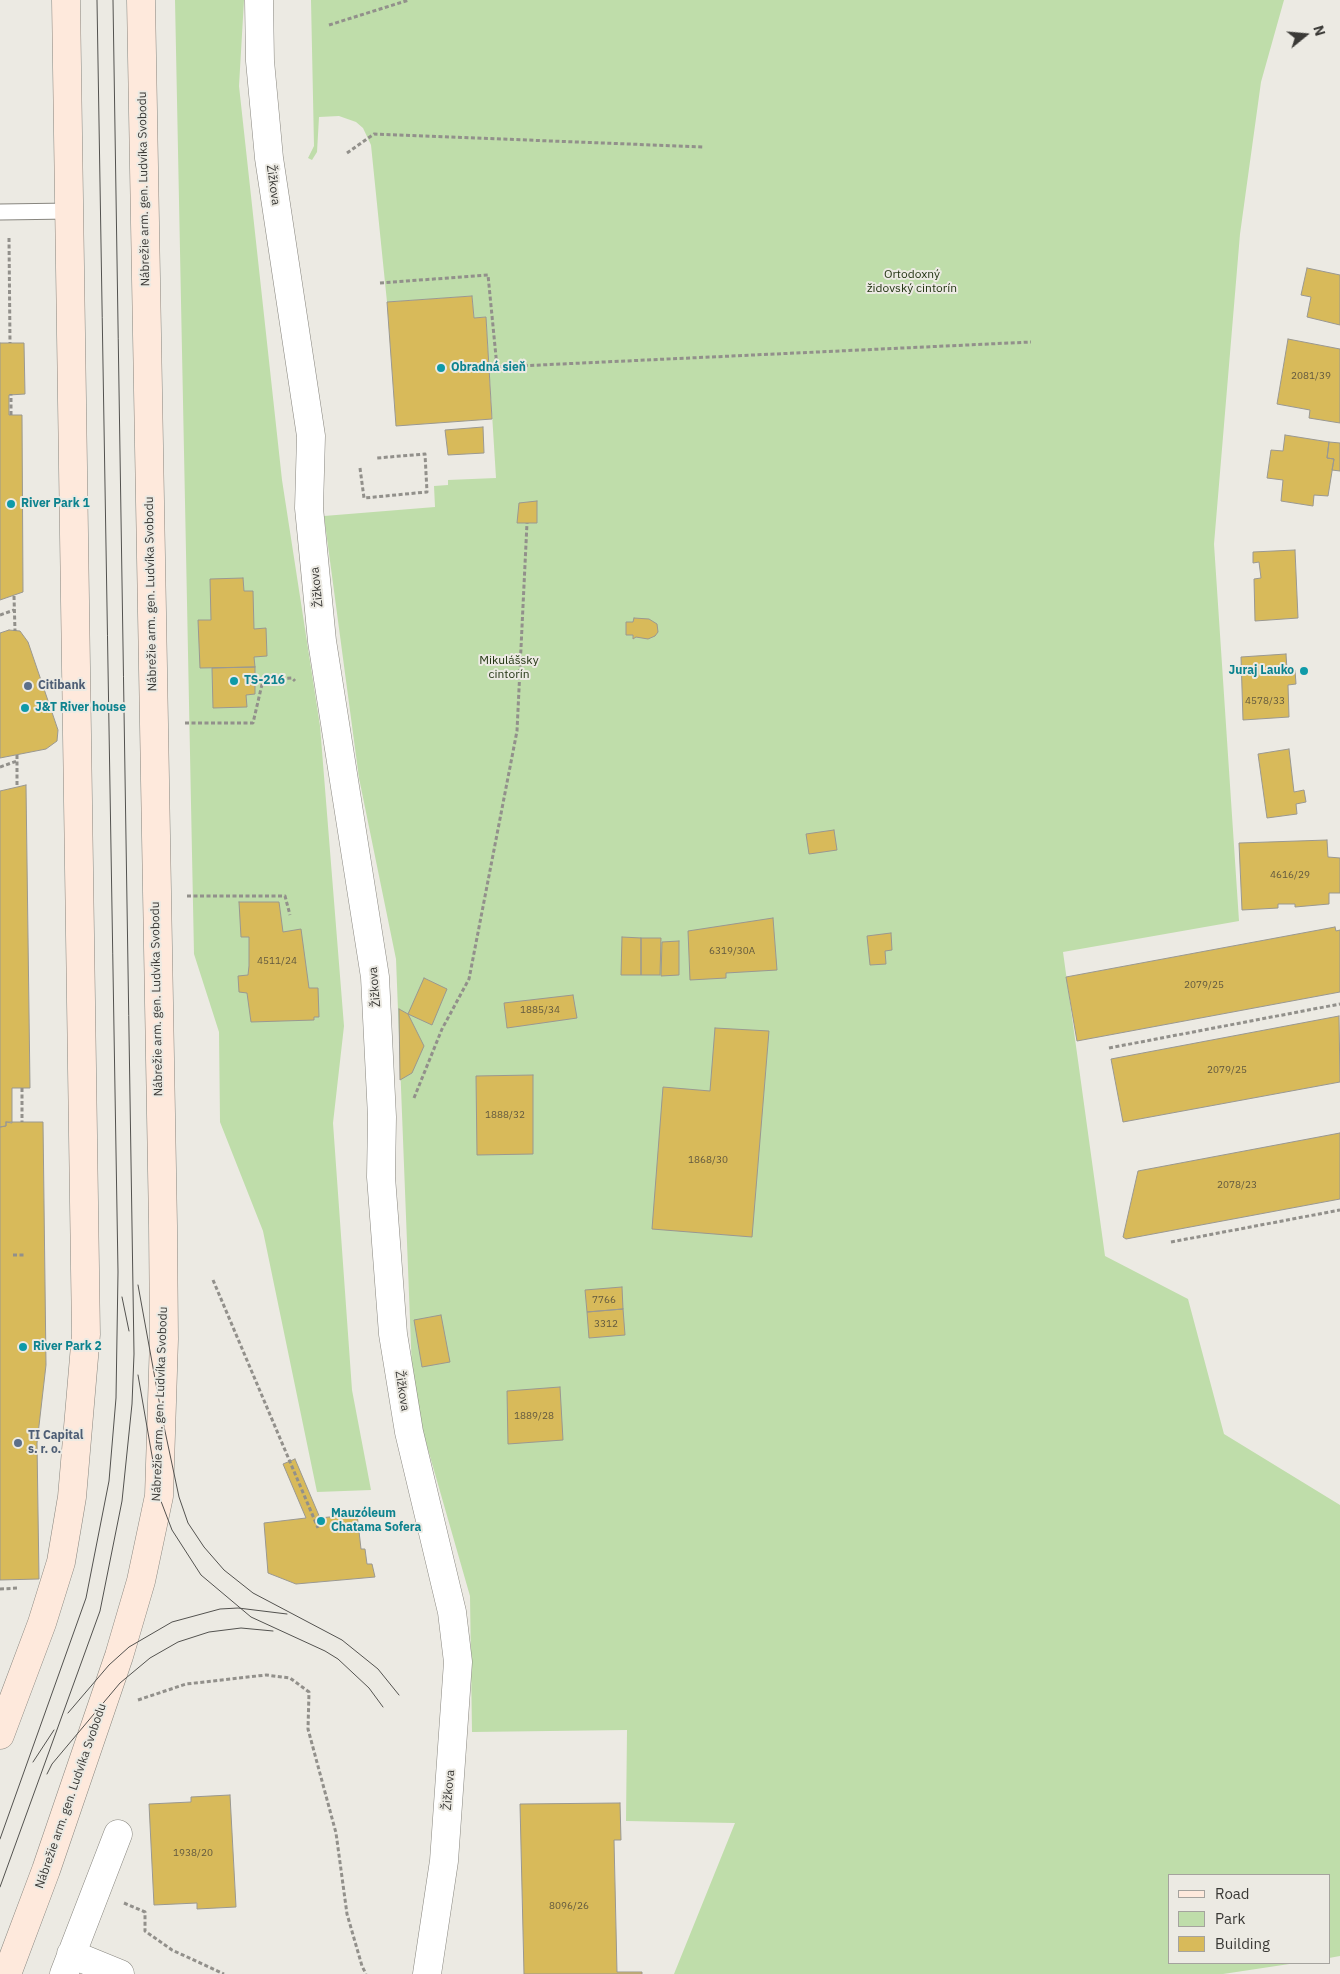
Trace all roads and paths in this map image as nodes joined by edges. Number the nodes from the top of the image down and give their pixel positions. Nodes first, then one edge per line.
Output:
1 (66, 0) edge
2 (141, 0) edge
3 (260, 0) edge
4 (409, 0) edge
5 (328, 25) dead end
6 (704, 147) dead end
7 (347, 153) dead end
8 (71, 211) junction
9 (4, 212) edge
10 (380, 283) dead end
11 (1031, 342) dead end
12 (10, 343) dead end
13 (12, 394) dead end
14 (11, 415) dead end
15 (377, 458) dead end
16 (360, 468) dead end
17 (527, 523) dead end
18 (14, 596) dead end
19 (14, 610) junction
20 (0, 615) edge
21 (15, 631) dead end
22 (299, 684) dead end
23 (179, 722) dead end
24 (17, 755) dead end
25 (17, 761) junction
26 (0, 768) edge
27 (17, 787) dead end
28 (181, 896) dead end
29 (290, 915) dead end
30 (1340, 1004) edge
31 (1110, 1048) dead end
32 (22, 1088) dead end
33 (411, 1103) dead end
34 (22, 1122) dead end
35 (1340, 1210) edge
36 (1170, 1242) dead end
37 (13, 1255) dead end
38 (24, 1255) dead end
39 (213, 1280) dead end
40 (318, 1528) dead end
41 (24, 1588) dead end
42 (0, 1589) edge
43 (129, 1703) dead end
44 (0, 1735) edge
45 (118, 1834) dead end
46 (96, 1891) junction
47 (68, 1964) edge
48 (7, 1974) edge
49 (120, 1974) edge
50 (224, 1974) edge
51 (366, 1974) edge
52 (427, 1974) edge

1 - 8 main road
2 - 48 main road, Nábrežie arm. gen. Ludvíka Svobodu
3 - 52 street, Žižkova
4 - 5 path
6 - 7 path
8 - 9 lane
8 - 44 main road
9 - 12 path
10 - 11 path
13 - 14 path
15 - 16 path
17 - 33 path
18 - 19 path
19 - 20 path
19 - 21 path
22 - 23 path
24 - 25 path
25 - 26 path
25 - 27 path
28 - 29 path
30 - 31 path
32 - 34 path
35 - 36 path
37 - 38 path
39 - 40 path
41 - 42 path
43 - 51 path
45 - 46 street
46 - 47 street
46 - 50 path
47 - 49 street

